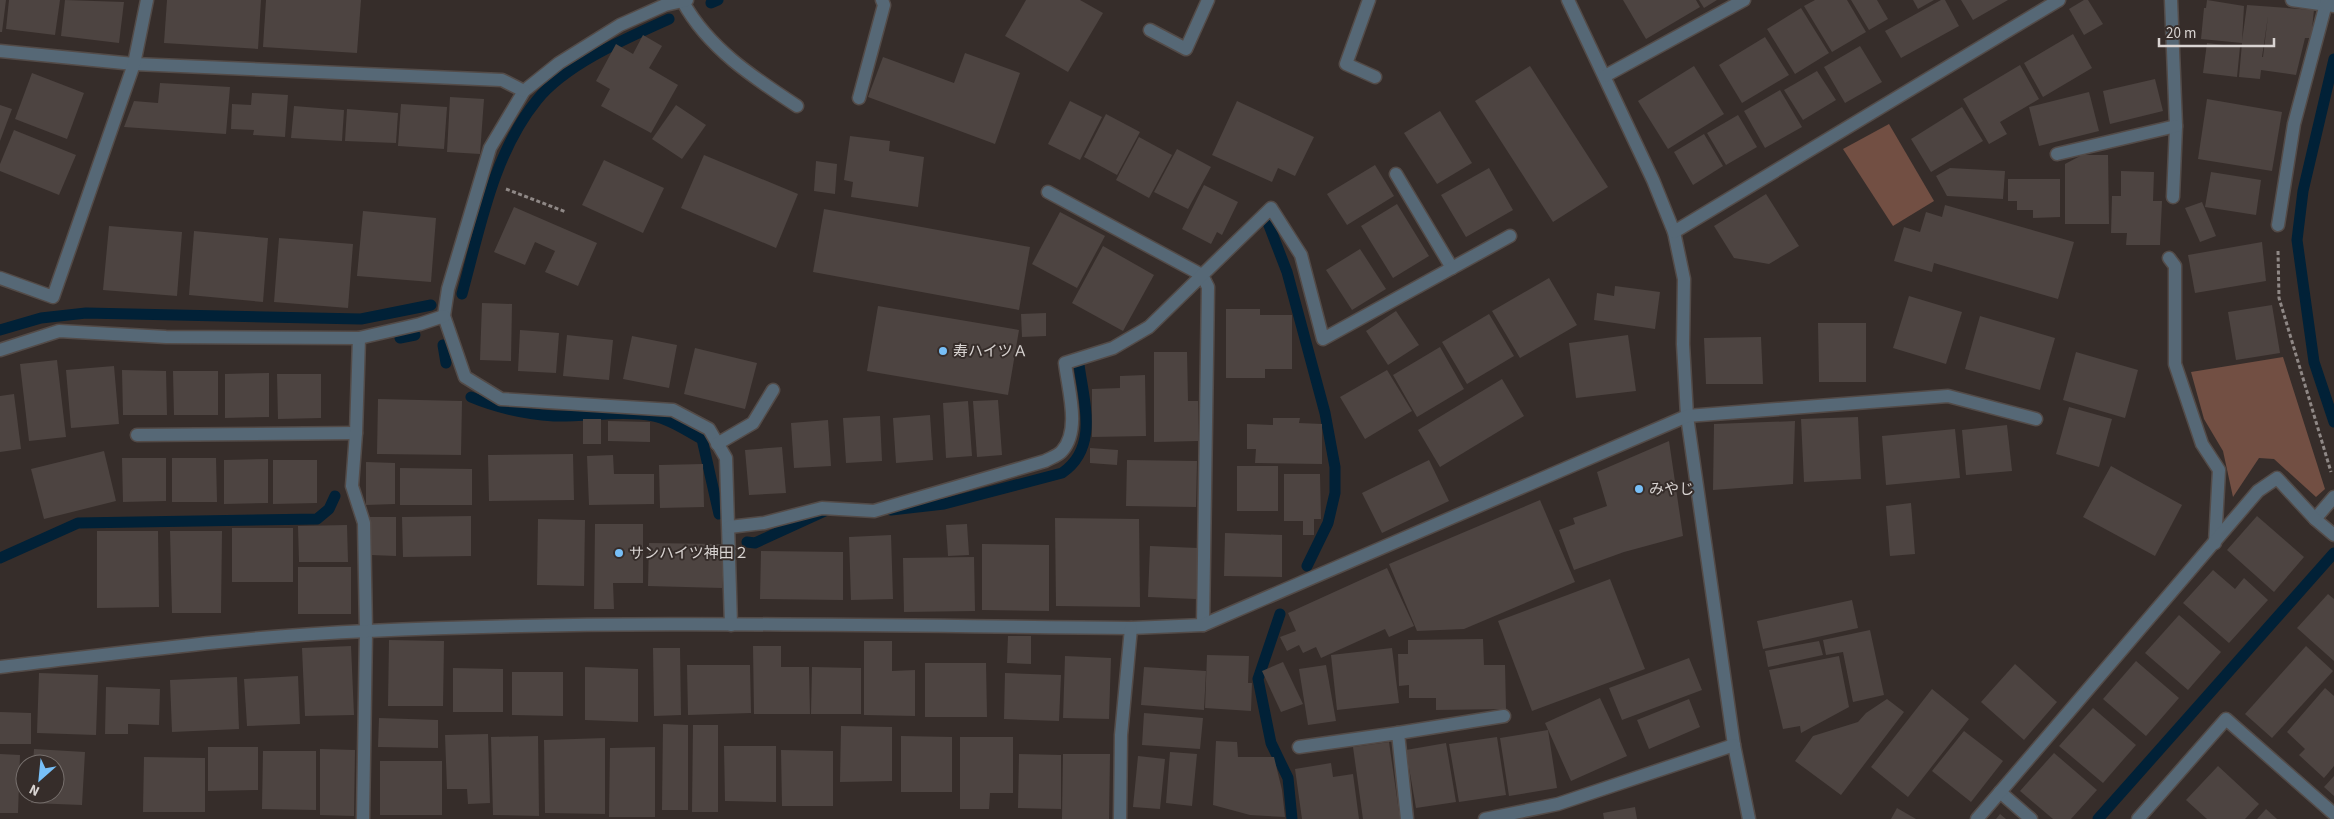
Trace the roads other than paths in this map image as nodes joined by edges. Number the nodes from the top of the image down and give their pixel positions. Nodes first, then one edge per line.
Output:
1 (147, 0) edge
2 (882, 0) edge
3 (1208, 0) edge
4 (1369, 0) edge
5 (1568, 0) edge
6 (1744, 0) edge
7 (2059, 0) edge
8 (2171, 0) edge
9 (2292, 0) edge
10 (685, 1) edge
11 (2328, 3) edge
12 (1150, 30) dead end
13 (0, 51) edge
14 (134, 64) junction
15 (1605, 76) junction
16 (1375, 77) dead end
17 (524, 91) junction
18 (859, 98) dead end
19 (797, 106) dead end
20 (2176, 126) junction
21 (2057, 154) dead end
22 (1396, 174) dead end
23 (1048, 192) dead end
24 (2173, 197) dead end
25 (2278, 225) road end
26 (1674, 232) junction
27 (1510, 236) dead end
28 (2169, 258) dead end
29 (1452, 268) junction
30 (1202, 275) junction
31 (0, 278) edge
32 (444, 316) junction
33 (358, 338) junction
34 (0, 350) edge
35 (774, 390) dead end
36 (1687, 416) junction
37 (2036, 418) dead end
38 (356, 433) junction
39 (137, 435) dead end
40 (717, 444) junction
41 (2334, 497) edge
42 (2319, 523) junction
43 (729, 527) junction
44 (2334, 535) edge
45 (2215, 543) junction
46 (1203, 625) junction
47 (731, 626) junction
48 (1131, 628) junction
49 (366, 631) junction
50 (0, 667) edge
51 (1504, 716) dead end
52 (1398, 733) junction
53 (1734, 745) junction
54 (1299, 747) dead end
55 (2000, 792) junction
56 (2334, 814) edge
57 (363, 819) edge
58 (1120, 819) edge
59 (1407, 819) edge
60 (1485, 819) edge
61 (1749, 819) edge
62 (1978, 819) edge
63 (2031, 819) edge
64 (2138, 819) edge

1 - 14 street
2 - 18 street
3 - 12 street
4 - 16 street
5 - 15 street
6 - 15 street
7 - 26 street
8 - 20 street
9 - 11 street
10 - 17 street
10 - 19 street
11 - 25 street
13 - 14 street
14 - 17 street
14 - 31 street
15 - 26 street
17 - 32 street
20 - 21 street
20 - 24 street
22 - 29 street
23 - 30 street
26 - 36 street
27 - 29 street
28 - 45 street
29 - 30 street
30 - 43 street
30 - 46 street
32 - 33 street
32 - 40 street
33 - 34 street
33 - 38 street
35 - 40 street
36 - 37 street
36 - 46 street
36 - 53 street
38 - 39 street
38 - 49 street
40 - 43 street
41 - 42 street
42 - 44 street
42 - 45 street
43 - 47 street
45 - 55 street
46 - 48 street
47 - 48 street
47 - 49 street
48 - 58 street
49 - 50 street
49 - 57 street
51 - 52 street
52 - 54 street
52 - 59 street
53 - 60 street
53 - 61 street
55 - 62 street
55 - 63 street
56 - 64 street

